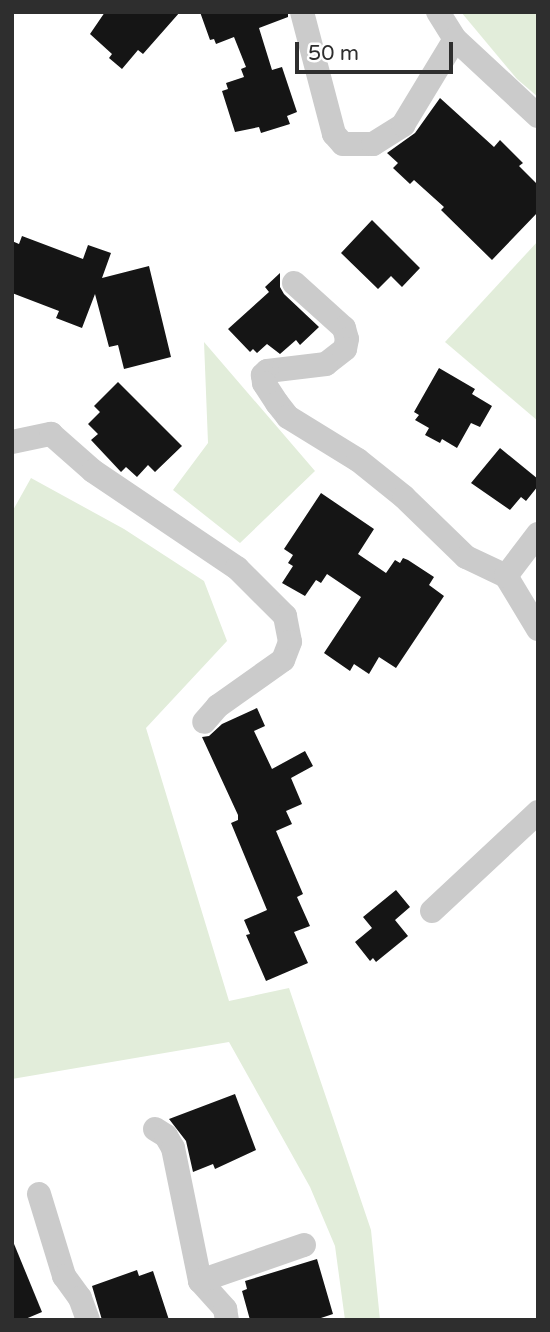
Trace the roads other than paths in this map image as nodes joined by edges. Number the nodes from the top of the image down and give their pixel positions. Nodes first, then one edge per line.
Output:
1 (302, 12) edge
2 (438, 12) edge
3 (455, 39) junction
4 (538, 117) edge
5 (294, 283) dead end
6 (12, 442) edge
7 (538, 534) edge
8 (506, 576) junction
9 (538, 629) edge
10 (204, 722) dead end
11 (538, 812) edge
12 (432, 911) dead end
13 (155, 1129) dead end
14 (39, 1194) dead end
15 (304, 1245) dead end
16 (200, 1281) junction
17 (88, 1320) edge
18 (227, 1320) edge

1 - 3 street
2 - 3 street
3 - 4 street
5 - 8 street
6 - 10 street
7 - 8 street
8 - 9 street
11 - 12 street
13 - 16 street
14 - 17 street
15 - 16 street
16 - 18 street

